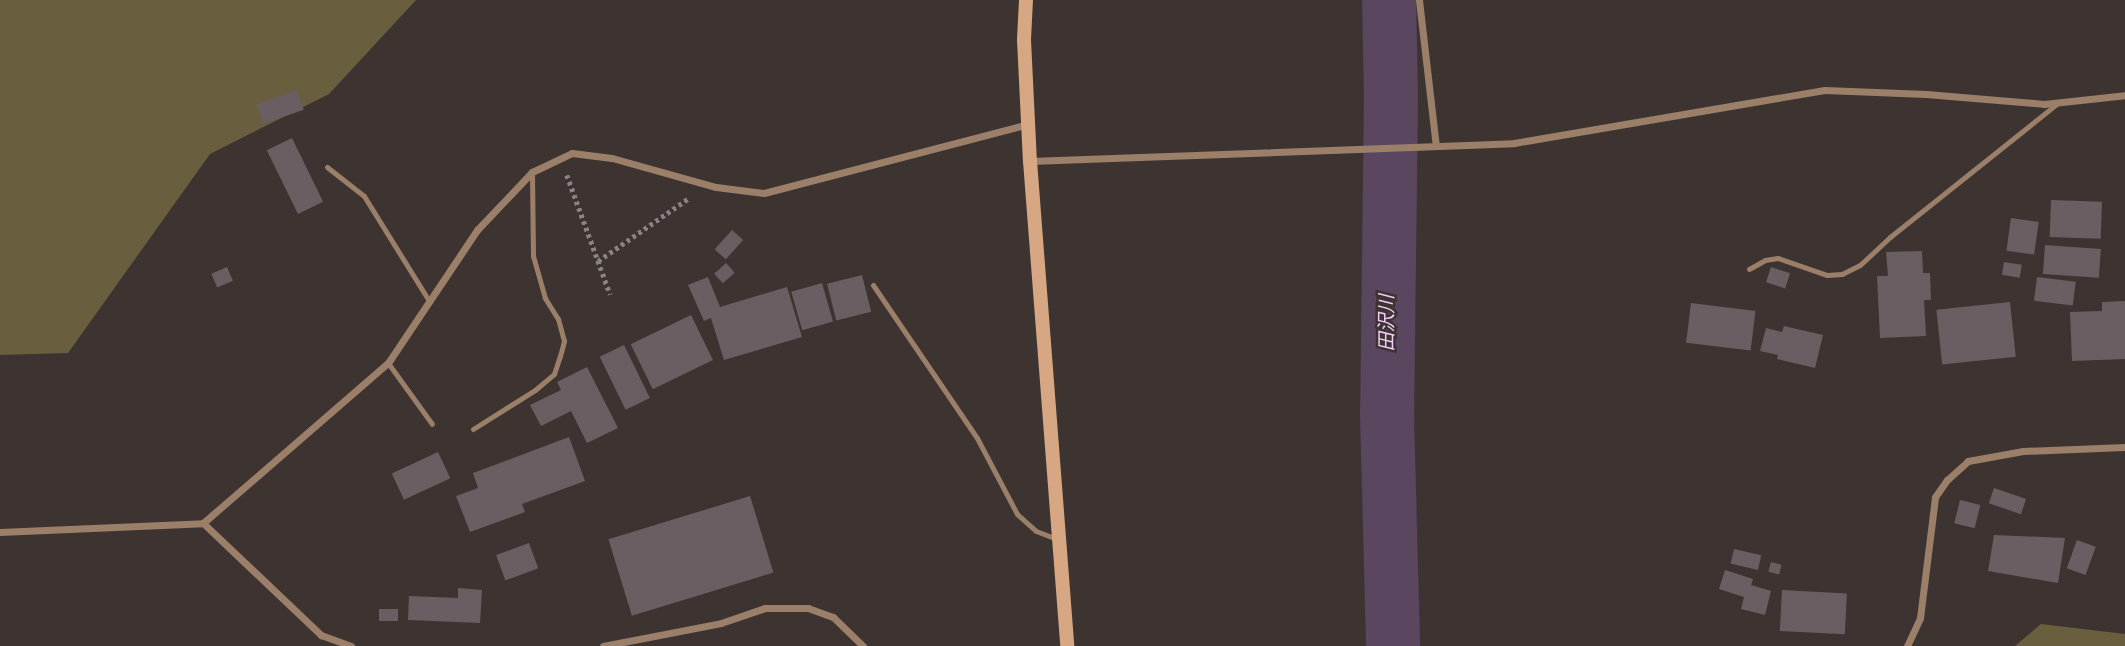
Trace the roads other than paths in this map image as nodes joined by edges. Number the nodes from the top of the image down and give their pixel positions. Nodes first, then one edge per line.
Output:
1 (1026, 0) edge
2 (1419, 0) edge
3 (2125, 95) edge
4 (2058, 103) junction
5 (1028, 124) junction
6 (1436, 146) junction
7 (1030, 162) junction
8 (327, 167) dead end
9 (532, 172) junction
10 (1749, 269) dead end
11 (873, 285) dead end
12 (429, 301) junction
13 (388, 363) junction
14 (432, 424) dead end
15 (473, 429) dead end
16 (2125, 447) edge
17 (203, 523) junction
18 (0, 532) edge
19 (1059, 540) junction
20 (351, 646) edge
21 (603, 646) edge
22 (863, 646) edge
23 (1066, 646) edge
24 (1907, 646) edge

1 - 5 street
2 - 6 street
3 - 4 street
4 - 6 street
4 - 10 lane
5 - 7 street
5 - 9 street
6 - 7 street
7 - 19 street
8 - 12 lane
9 - 12 street
9 - 15 lane
11 - 19 lane
12 - 13 street
13 - 14 lane
13 - 17 street
16 - 24 street
17 - 18 street
17 - 20 street
19 - 23 street
21 - 22 street

